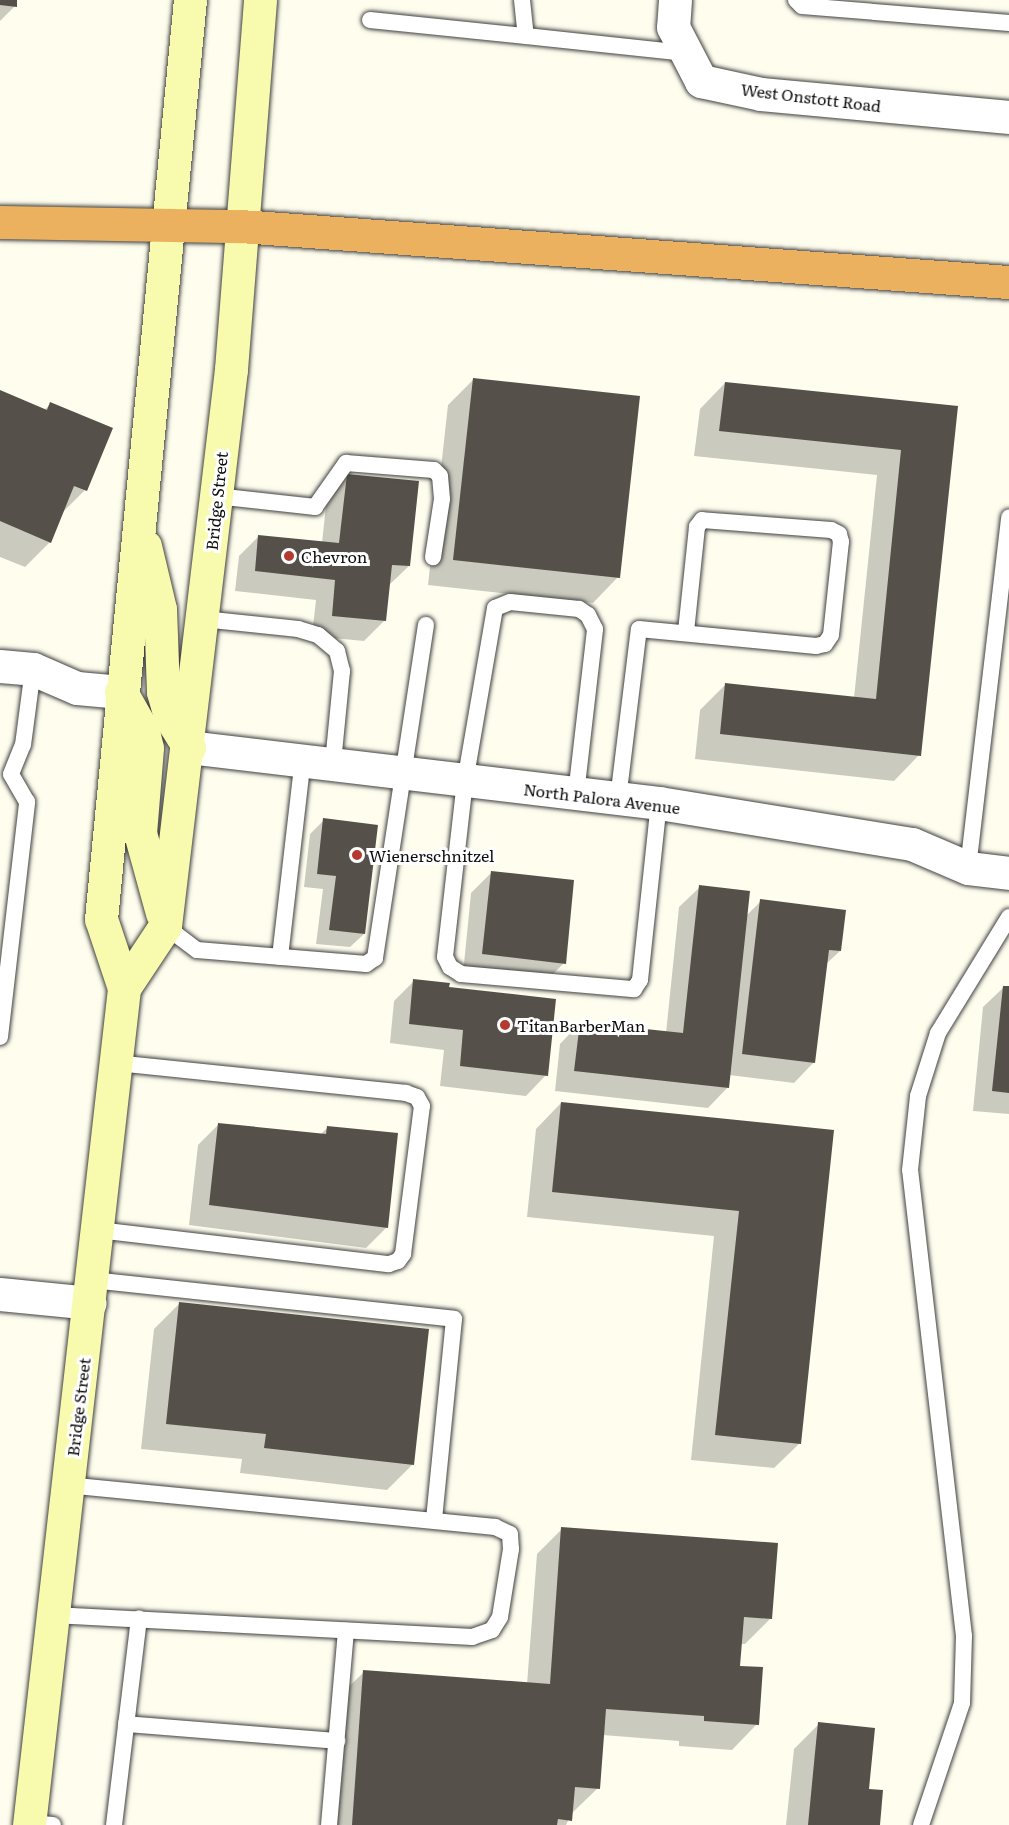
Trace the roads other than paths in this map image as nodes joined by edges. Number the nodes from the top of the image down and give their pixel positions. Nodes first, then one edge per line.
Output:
1 (190, 0) edge
2 (260, 0) edge
3 (522, 0) edge
4 (675, 0) edge
5 (799, 3) edge
6 (370, 20) dead end
7 (1009, 23) edge
8 (526, 36) junction
9 (686, 53) junction
10 (1009, 117) edge
11 (0, 222) edge
12 (170, 225) junction
13 (240, 226) junction
14 (1009, 282) edge
15 (216, 496) junction
16 (1009, 517) edge
17 (140, 527) junction
18 (433, 557) dead end
19 (203, 619) junction
20 (426, 625) dead end
21 (686, 632) junction
22 (0, 666) edge
23 (33, 669) junction
24 (122, 692) junction
25 (189, 747) junction
26 (318, 761) junction
27 (6, 773) edge
28 (402, 773) junction
29 (465, 781) junction
30 (576, 794) junction
31 (618, 799) junction
32 (659, 803) junction
33 (968, 868) junction
34 (1009, 873) edge
35 (1009, 917) edge
36 (165, 926) junction
37 (280, 957) junction
38 (124, 988) junction
39 (0, 1037) edge
40 (116, 1063) junction
41 (98, 1230) junction
42 (91, 1291) junction
43 (0, 1294) edge
44 (69, 1485) junction
45 (434, 1520) junction
46 (53, 1615) junction
47 (139, 1619) junction
48 (346, 1631) junction
49 (126, 1724) junction
50 (337, 1741) junction
51 (37, 1824) edge
52 (114, 1825) edge
53 (329, 1825) edge
54 (921, 1825) edge

1 - 12 main road, Bridge Street
2 - 13 main road, Bridge Street
3 - 8 lane
4 - 9 street, West Onstott Road
5 - 7 lane
6 - 8 lane
8 - 9 lane
9 - 10 street, West Onstott Road
11 - 12 highway
12 - 13 highway
12 - 17 main road, Bridge Street
13 - 14 highway
13 - 15 main road, Bridge Street
15 - 18 lane
15 - 19 main road, Bridge Street
16 - 33 lane
17 - 24 main road, Bridge Street
17 - 25 main road
19 - 25 main road, Bridge Street
19 - 26 lane
20 - 28 lane
21 - 21 lane
21 - 31 lane
22 - 23 street
23 - 24 street
23 - 27 lane
24 - 36 main road
24 - 38 main road, Bridge Street
25 - 26 street, North Palora Avenue
25 - 36 main road, Bridge Street
26 - 28 street, North Palora Avenue
26 - 37 lane
27 - 39 lane
28 - 29 street, North Palora Avenue
28 - 37 lane
29 - 30 street, North Palora Avenue
29 - 30 lane
29 - 32 lane
30 - 31 street, North Palora Avenue
31 - 32 street, North Palora Avenue
32 - 33 street, North Palora Avenue
33 - 34 street, North Palora Avenue
35 - 54 lane
36 - 37 lane
36 - 38 main road, Bridge Street
38 - 40 main road, Bridge Street
40 - 41 main road, Bridge Street
40 - 41 lane
41 - 42 main road, Bridge Street
42 - 43 street
42 - 44 main road, Bridge Street
42 - 45 lane
44 - 45 lane
44 - 46 main road, Bridge Street
45 - 48 lane
46 - 47 lane
46 - 51 main road, Bridge Street
47 - 48 lane
47 - 49 lane
48 - 50 lane
49 - 50 lane
49 - 52 lane
50 - 53 lane

